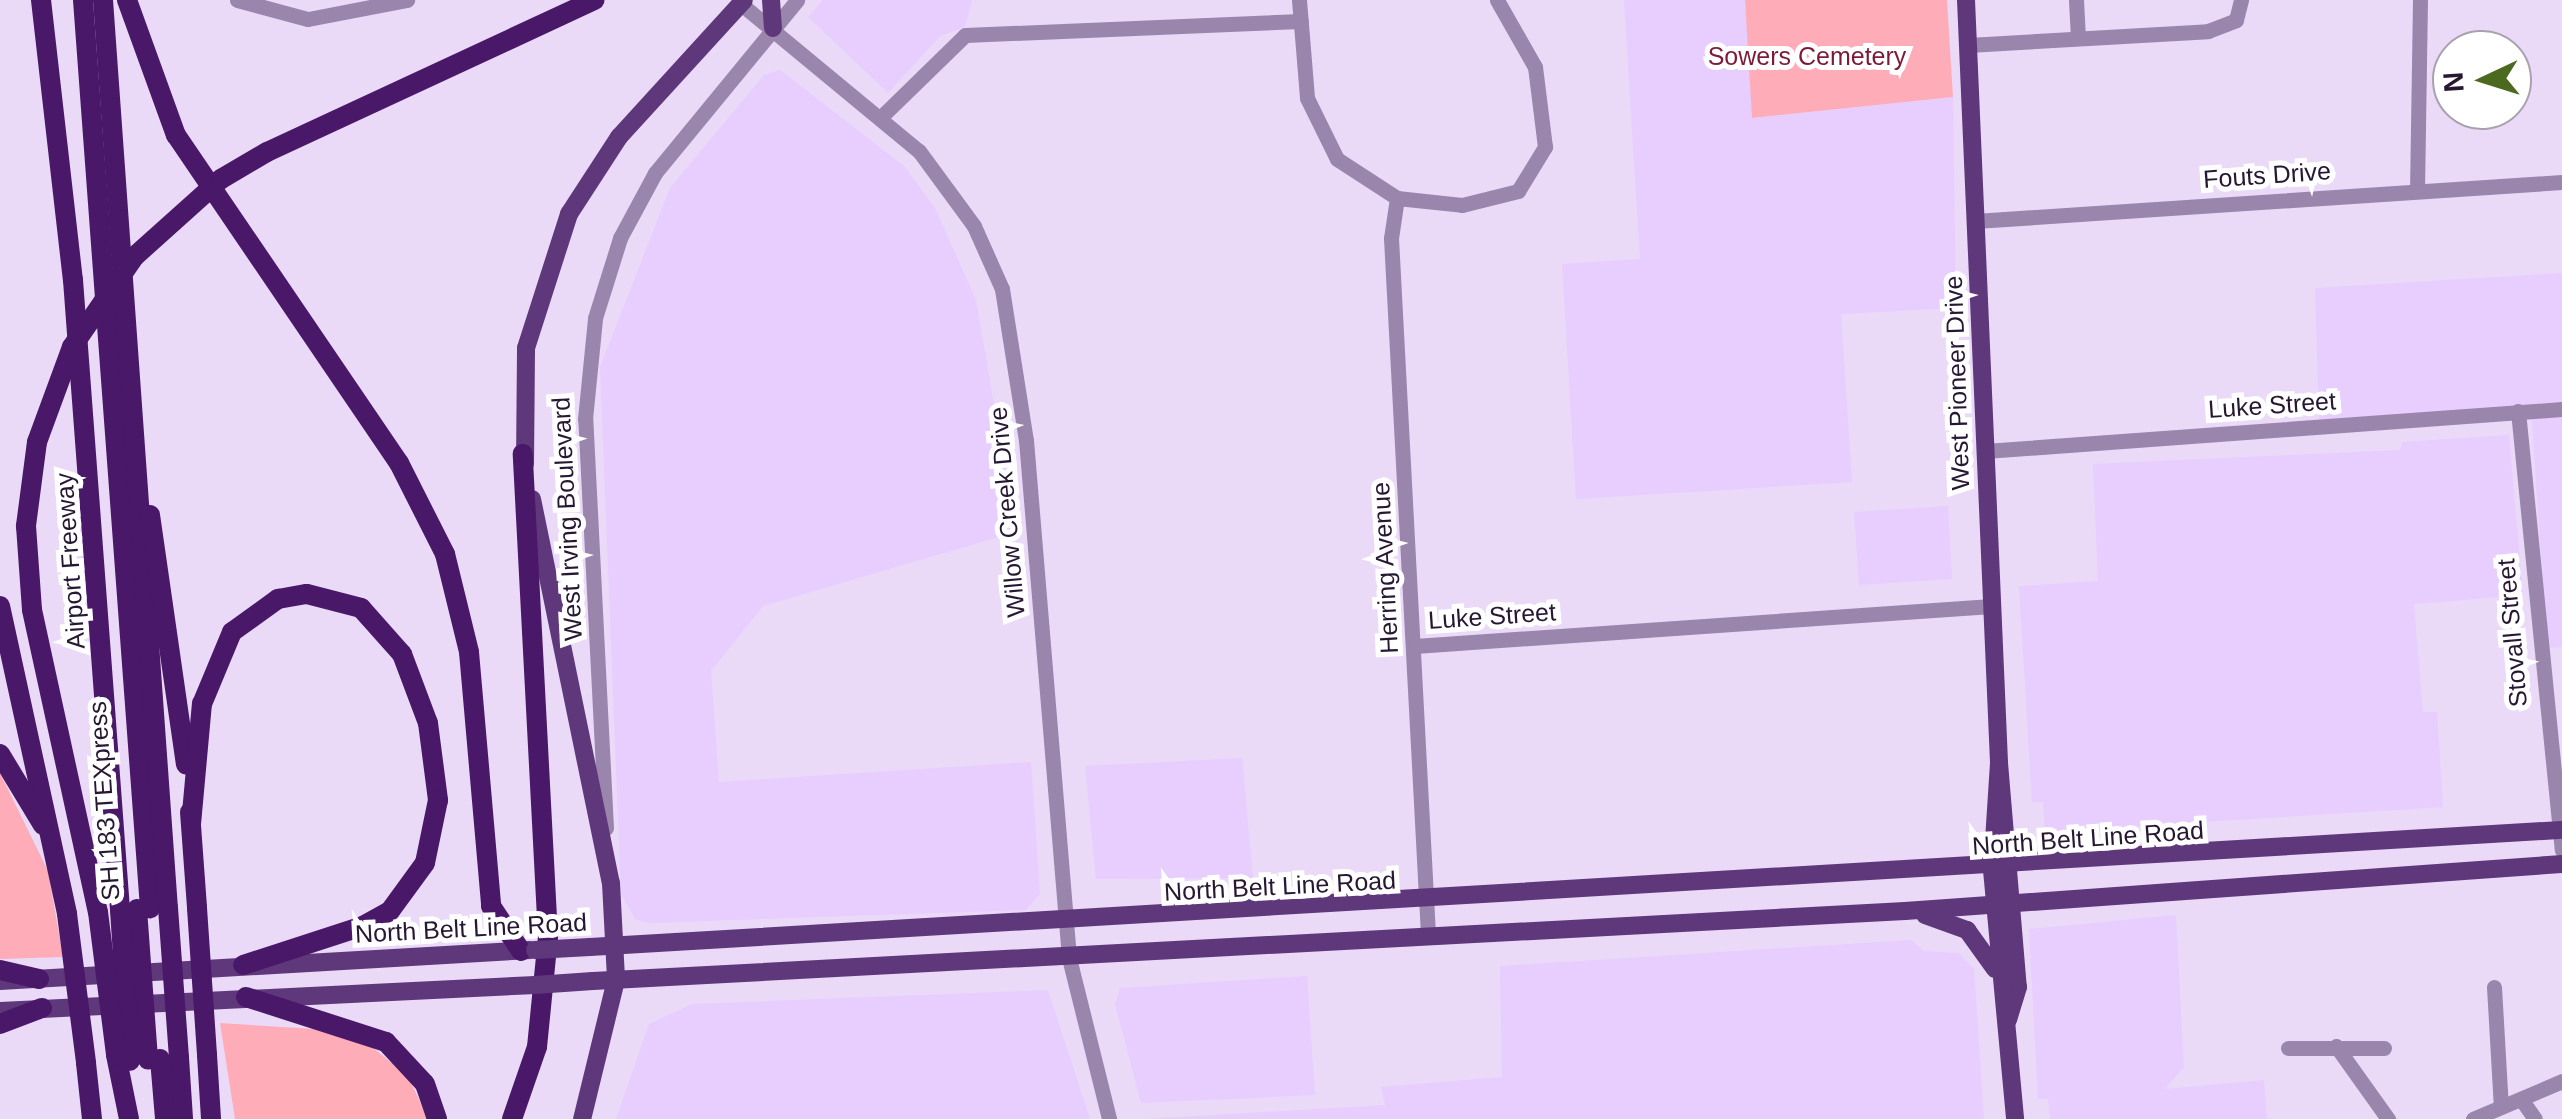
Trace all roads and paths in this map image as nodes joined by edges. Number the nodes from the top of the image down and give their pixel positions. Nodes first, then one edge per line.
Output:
1 (32, 0) edge
2 (42, 0) edge
3 (70, 0) edge
4 (83, 0) edge
5 (103, 0) edge
6 (128, 0) edge
7 (238, 0) edge
8 (407, 0) edge
9 (594, 0) edge
10 (772, 0) edge
11 (797, 0) edge
12 (1299, 0) edge
13 (1497, 0) edge
14 (1966, 0) edge
15 (2076, 0) edge
16 (2241, 0) edge
17 (2420, 0) edge
18 (740, 1) edge
19 (1301, 22) junction
20 (773, 28) junction
21 (2078, 38) junction
22 (1968, 46) junction
23 (49, 52) junction
24 (881, 117) junction
25 (2562, 182) edge
26 (2417, 191) junction
27 (1397, 198) junction
28 (1976, 221) junction
29 (2562, 409) edge
30 (2518, 411) junction
31 (1985, 451) junction
32 (523, 454) junction
33 (135, 455) junction
34 (0, 606) edge
35 (1992, 606) junction
36 (1415, 646) junction
37 (0, 754) edge
38 (191, 824) junction
39 (2558, 831) edge
40 (606, 836) junction
41 (2305, 849) junction
42 (2562, 850) edge
43 (58, 862) junction
44 (2562, 864) edge
45 (2001, 870) junction
46 (2303, 883) junction
47 (1427, 903) junction
48 (2004, 903) junction
49 (144, 909) junction
50 (1905, 911) junction
51 (1065, 924) junction
52 (1428, 935) junction
53 (614, 946) junction
54 (528, 950) junction
55 (1069, 958) junction
56 (243, 965) junction
57 (0, 970) edge
58 (39, 979) junction
59 (616, 980) junction
60 (0, 981) edge
61 (2000, 983) junction
62 (2494, 987) dead end
63 (246, 997) junction
64 (42, 1008) junction
65 (0, 1011) edge
66 (2008, 1020) junction
67 (0, 1024) edge
68 (2336, 1046) junction
69 (2288, 1048) dead end
70 (2384, 1048) dead end
71 (147, 1060) junction
72 (208, 1081) junction
73 (2562, 1081) edge
74 (2521, 1099) junction
75 (2501, 1107) junction
76 (92, 1119) edge
77 (132, 1119) edge
78 (153, 1119) edge
79 (164, 1119) edge
80 (183, 1119) edge
81 (211, 1119) edge
82 (220, 1119) edge
83 (437, 1119) edge
84 (512, 1119) edge
85 (582, 1119) edge
86 (1109, 1119) edge
87 (2015, 1119) edge
88 (2388, 1119) edge
89 (2473, 1119) edge
90 (2535, 1119) edge

1 - 23 highway
2 - 23 highway, Airport Freeway
3 - 49 highway, SH 183 TEXpress
4 - 49 highway, SH 183 TEXpress
5 - 33 highway, Airport Freeway
6 - 54 highway
7 - 8 street
9 - 71 highway, bridge
10 - 20 main road
11 - 20 street, West Irving Boulevard
12 - 19 street
13 - 27 street
14 - 22 main road, West Pioneer Drive
15 - 21 street
16 - 21 street
17 - 26 street
18 - 20 street, Willow Creek Drive
18 - 32 main road, West Irving Boulevard
19 - 24 street
19 - 27 street
20 - 24 street, Willow Creek Drive
20 - 40 street, West Irving Boulevard
21 - 22 street
22 - 28 main road, West Pioneer Drive
23 - 49 highway, Airport Freeway
24 - 51 street, Willow Creek Drive
25 - 26 street, Fouts Drive
26 - 28 street, Fouts Drive
27 - 36 street, Herring Avenue
28 - 31 main road, West Pioneer Drive
29 - 30 street, Luke Street
30 - 31 street, Luke Street
30 - 39 street, Stovall Street
31 - 35 main road, West Pioneer Drive
32 - 40 main road, West Irving Boulevard
32 - 84 highway
33 - 38 highway
33 - 49 highway, Airport Freeway
34 - 43 highway
35 - 36 street, Luke Street
35 - 45 main road, West Pioneer Drive
36 - 47 street, Herring Avenue
37 - 43 highway
38 - 56 highway
38 - 72 highway, bridge
39 - 41 main road, North Belt Line Road
39 - 42 street, Stovall Street
40 - 53 main road, West Irving Boulevard
41 - 45 main road, North Belt Line Road
41 - 46 main road
43 - 76 highway, bridge
44 - 46 main road
45 - 47 main road, North Belt Line Road
45 - 48 main road, West Pioneer Drive
46 - 48 main road
47 - 51 main road, North Belt Line Road
47 - 52 street, Herring Avenue
48 - 50 main road
48 - 61 main road, West Pioneer Drive
48 - 66 main road, West Pioneer Drive
49 - 71 highway, Airport Freeway, bridge
49 - 71 highway, Airport Freeway, bridge
50 - 52 main road
50 - 61 main road
51 - 53 main road, North Belt Line Road
51 - 55 street, Willow Creek Drive
52 - 55 main road
53 - 54 main road, North Belt Line Road, bridge
53 - 59 main road, West Irving Boulevard
54 - 56 main road, North Belt Line Road
55 - 59 main road
55 - 86 street, Willow Creek Drive
56 - 58 main road, North Belt Line Road
57 - 58 highway
58 - 60 main road, North Belt Line Road
59 - 63 main road, bridge
59 - 85 main road, West Irving Boulevard
61 - 66 main road, West Pioneer Drive
62 - 75 street
63 - 64 main road
63 - 83 highway
64 - 65 main road
64 - 67 highway
66 - 87 main road, West Pioneer Drive
68 - 69 street
68 - 70 street
68 - 88 street
71 - 77 highway, Airport Freeway
71 - 78 highway
71 - 79 highway
71 - 80 highway, Airport Freeway
72 - 81 highway
72 - 82 highway
73 - 74 street
74 - 75 street
74 - 90 street
75 - 89 street

